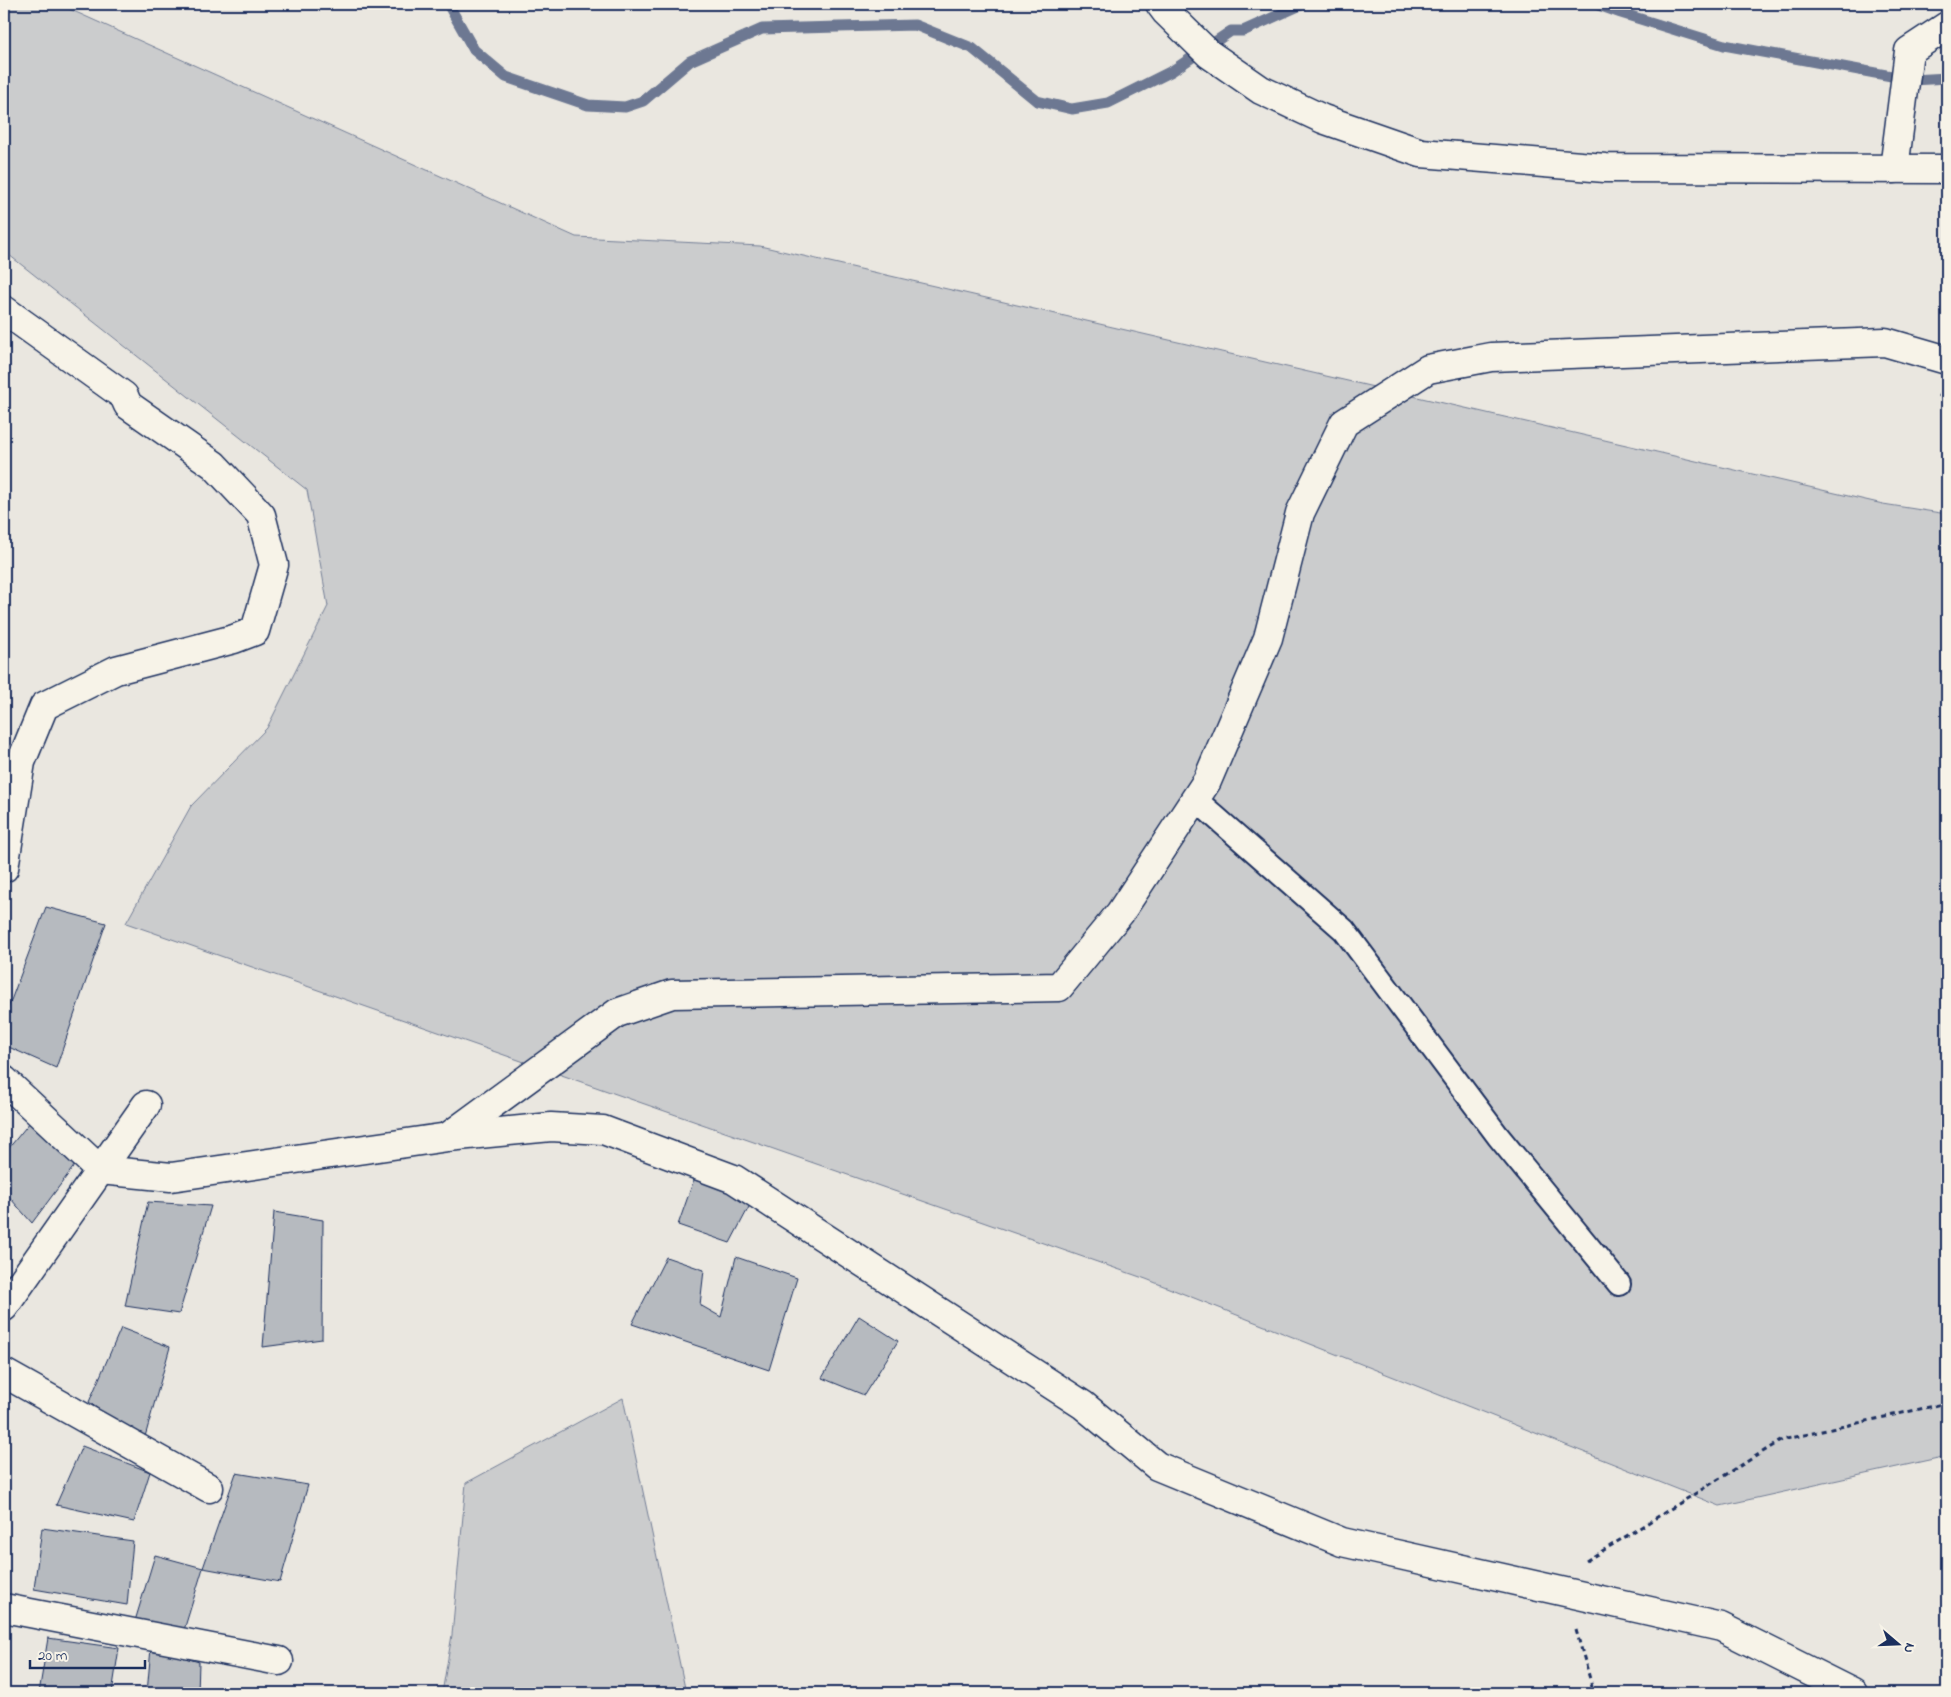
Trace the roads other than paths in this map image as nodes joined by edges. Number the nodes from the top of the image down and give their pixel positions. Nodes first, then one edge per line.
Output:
1 (1160, 4) edge
2 (1947, 26) edge
3 (1894, 169) junction
4 (1947, 169) edge
5 (4, 310) edge
6 (1947, 360) edge
7 (1195, 799) junction
8 (4, 868) edge
9 (4, 1080) edge
10 (146, 1105) dead end
11 (448, 1136) junction
12 (100, 1170) junction
13 (1619, 1284) dead end
14 (4, 1306) edge
15 (4, 1373) edge
16 (209, 1488) dead end
17 (4, 1608) edge
18 (279, 1661) dead end
19 (1853, 1693) edge

1 - 3 street
2 - 3 street
3 - 4 street
5 - 8 street
6 - 7 street
7 - 11 street
7 - 13 lane
9 - 12 street
10 - 12 street
11 - 12 street
11 - 19 street
12 - 14 street
15 - 16 street
17 - 18 street

